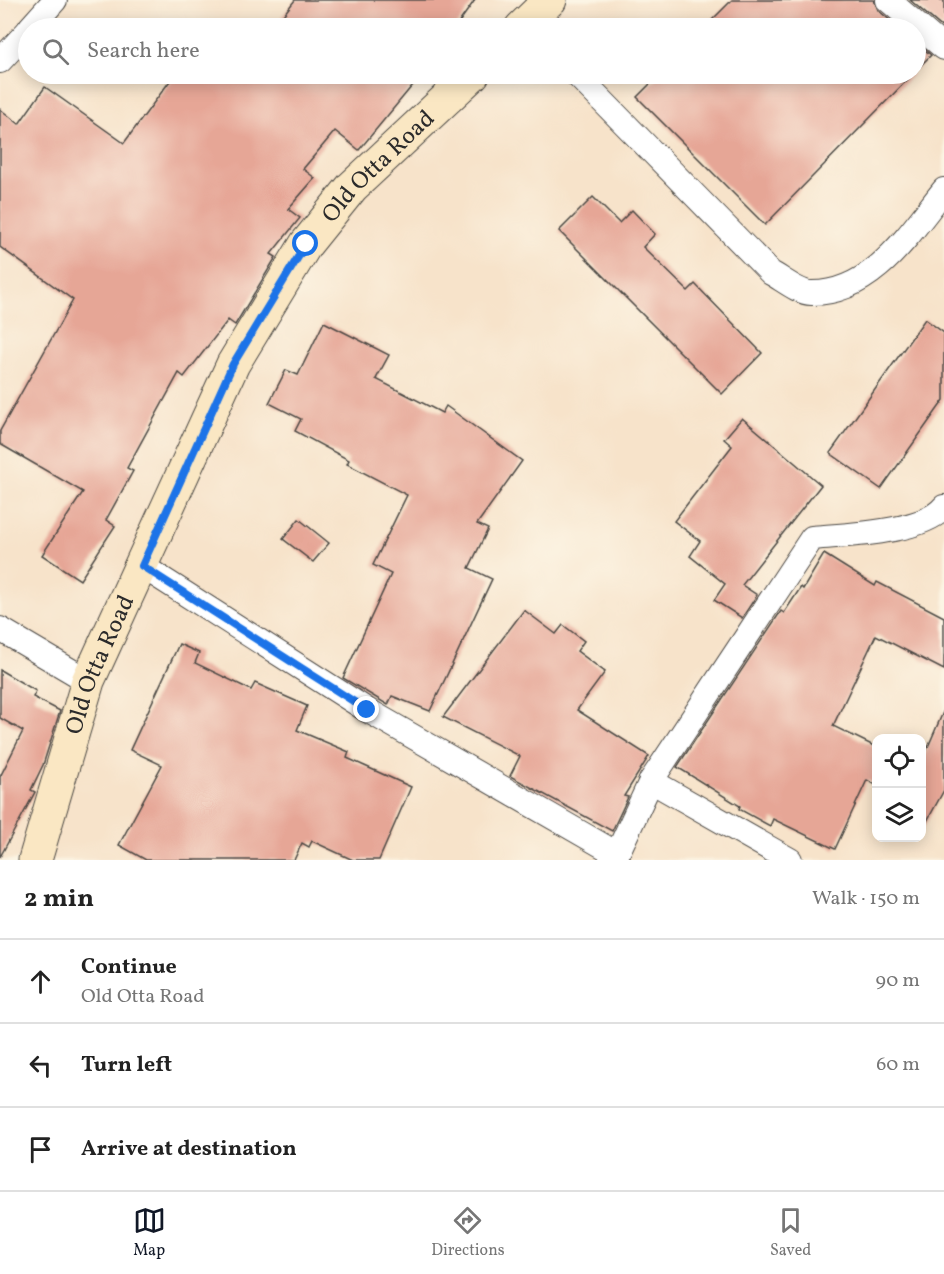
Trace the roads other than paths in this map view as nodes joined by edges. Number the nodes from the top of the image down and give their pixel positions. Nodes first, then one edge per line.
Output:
1 (55, 0) edge
2 (549, 0) edge
3 (888, 0) edge
4 (39, 18) edge
5 (534, 18) edge
6 (909, 18) edge
7 (926, 33) edge
8 (18, 42) edge
9 (944, 48) edge
10 (0, 61) edge
11 (462, 84) edge
12 (586, 84) edge
13 (944, 190) edge
14 (941, 517) edge
15 (142, 566) junction
16 (0, 629) edge
17 (88, 681) junction
18 (651, 781) junction
19 (614, 857) edge
20 (35, 860) edge
21 (790, 860) edge

1 - 4 street
2 - 5 street
3 - 6 street
7 - 9 street
8 - 10 street
11 - 15 street, Old Otta Road
12 - 13 street
14 - 18 street
15 - 17 street, Old Otta Road
15 - 19 street
16 - 17 street
17 - 20 street, Old Otta Road
18 - 19 street
18 - 21 street

